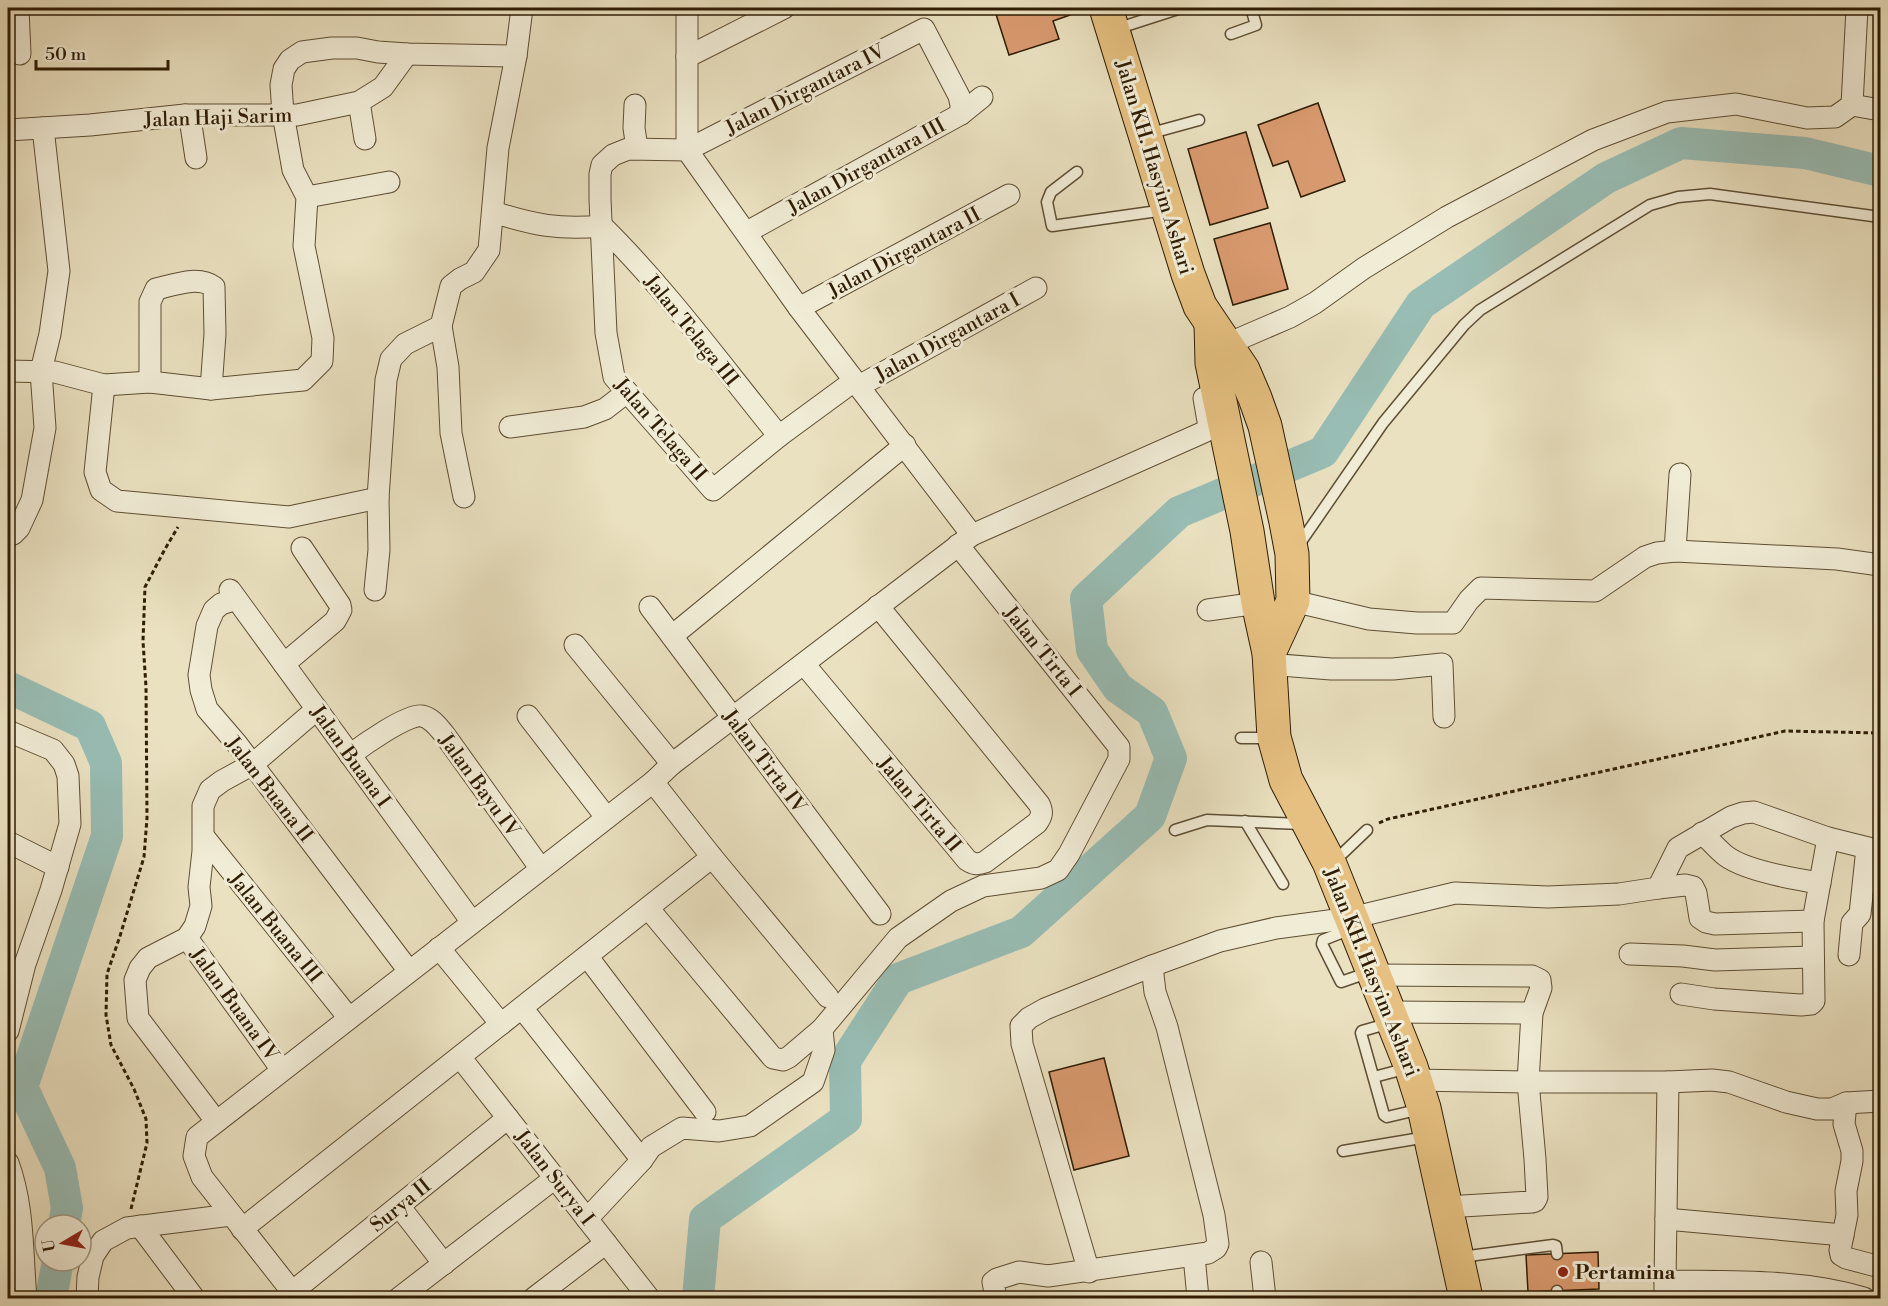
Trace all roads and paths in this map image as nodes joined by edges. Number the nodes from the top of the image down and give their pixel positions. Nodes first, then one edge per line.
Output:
1 (18, 8) edge
2 (522, 8) edge
3 (687, 8) edge
4 (784, 8) edge
5 (1181, 8) edge
6 (1251, 8) edge
7 (1857, 8) edge
8 (1109, 19) edge
9 (1231, 34) dead end
10 (20, 54) dead end
11 (407, 54) junction
12 (516, 56) junction
13 (687, 57) junction
14 (982, 97) dead end
15 (359, 102) junction
16 (635, 105) dead end
17 (1852, 105) junction
18 (1881, 110) edge
19 (283, 114) junction
20 (961, 114) junction
21 (185, 115) junction
22 (1199, 120) dead end
23 (43, 128) junction
24 (8, 130) edge
25 (1145, 135) junction
26 (365, 139) dead end
27 (637, 148) junction
28 (687, 150) junction
29 (196, 158) dead end
30 (1077, 172) dead end
31 (389, 182) dead end
32 (1009, 195) dead end
33 (308, 197) junction
34 (1168, 210) junction
35 (493, 212) junction
36 (1881, 217) edge
37 (602, 226) junction
38 (747, 232) junction
39 (1036, 288) dead end
40 (799, 308) junction
41 (1212, 325) junction
42 (441, 326) junction
43 (40, 370) junction
44 (8, 371) edge
45 (150, 382) junction
46 (856, 384) junction
47 (104, 385) junction
48 (211, 389) junction
49 (627, 392) junction
50 (510, 427) dead end
51 (779, 436) junction
52 (905, 445) junction
53 (1680, 474) dead end
54 (464, 497) dead end
55 (378, 498) junction
56 (190, 507) junction
57 (8, 536) edge
58 (965, 540) junction
59 (302, 548) dead end
60 (1675, 551) junction
61 (1292, 554) junction
62 (1881, 565) edge
63 (375, 590) dead end
64 (233, 594) joint
65 (1293, 601) junction
66 (1258, 603) junction
67 (878, 606) junction
68 (650, 607) dead end
69 (1208, 610) dead end
70 (672, 636) junction
71 (575, 645) dead end
72 (1269, 658) junction
73 (804, 663) junction
74 (284, 664) junction
75 (317, 709) junction
76 (528, 716) dead end
77 (1444, 717) dead end
78 (734, 718) junction
79 (8, 731) edge
80 (1881, 733) edge
81 (1274, 737) junction
82 (1241, 738) dead end
83 (350, 755) junction
84 (253, 764) junction
85 (672, 765) junction
86 (653, 782) junction
87 (606, 817) junction
88 (1245, 821) junction
89 (1309, 824) junction
90 (1175, 830) dead end
91 (1367, 830) joint
92 (1702, 833) junction
93 (204, 837) junction
94 (1828, 838) junction
95 (8, 842) edge
96 (1874, 849) edge
97 (712, 857) junction
98 (1329, 862) junction
99 (58, 867) junction
100 (540, 869) junction
101 (1820, 883) junction
102 (1283, 884) dead end
103 (1658, 888) junction
104 (648, 908) junction
105 (880, 914) dead end
106 (1813, 921) junction
107 (472, 922) junction
108 (1353, 922) junction
109 (187, 938) junction
110 (439, 948) junction
111 (1630, 954) dead end
112 (1849, 955) dead end
113 (587, 956) junction
114 (1813, 957) junction
115 (16, 959) edge
116 (1152, 966) junction
117 (409, 971) junction
118 (1374, 973) junction
119 (1681, 994) dead end
120 (828, 997) dead end
121 (522, 1008) junction
122 (1532, 1013) junction
123 (1392, 1017) junction
124 (349, 1018) junction
125 (501, 1024) junction
126 (822, 1029) junction
127 (8, 1031) edge
128 (460, 1057) junction
129 (282, 1070) junction
130 (1374, 1077) junction
131 (1528, 1082) junction
132 (1668, 1082) junction
133 (1420, 1098) junction
134 (1881, 1101) edge
135 (1846, 1103) junction
136 (705, 1112) dead end
137 (508, 1118) junction
138 (216, 1121) junction
139 (1343, 1151) dead end
140 (642, 1160) junction
141 (8, 1163) edge
142 (555, 1178) junction
143 (399, 1206) junction
144 (1446, 1207) junction
145 (587, 1219) junction
146 (1666, 1219) junction
147 (237, 1222) junction
148 (134, 1227) junction
149 (1843, 1235) junction
150 (606, 1243) junction
151 (1557, 1254) dead end
152 (1194, 1256) junction
153 (1457, 1257) junction
154 (18, 1260) edge
155 (1261, 1262) dead end
156 (444, 1264) junction
157 (1881, 1268) edge
158 (1089, 1272) junction
159 (1665, 1290) edge
160 (294, 1295) edge
161 (9, 1299) edge
162 (26, 1299) edge
163 (87, 1299) edge
164 (194, 1299) edge
165 (399, 1299) edge
166 (534, 1299) edge
167 (649, 1299) edge
168 (996, 1299) edge
169 (1198, 1299) edge
170 (1264, 1299) edge
171 (1466, 1299) edge
172 (1864, 1299) edge

1 - 10 street
2 - 12 street
3 - 13 street
4 - 13 street
5 - 8 lane
6 - 9 lane
7 - 17 street
8 - 25 main road, Jalan KH. Hasyim Ashari
11 - 12 street
11 - 15 street, Jalan Haji Sarim
11 - 19 street
12 - 35 street
13 - 28 street
14 - 20 street, Jalan Dirgantara III
15 - 19 street, Jalan Haji Sarim
15 - 26 street
16 - 27 street
17 - 18 street
17 - 41 street
19 - 21 street, Jalan Haji Sarim
19 - 33 street
20 - 28 street, Jalan Dirgantara IV
20 - 38 street, Jalan Dirgantara III
21 - 23 street, Jalan Haji Sarim
21 - 29 street
22 - 25 lane
23 - 24 street, Jalan Haji Sarim
23 - 43 street
25 - 34 main road, Jalan KH. Hasyim Ashari
27 - 28 street
27 - 37 street, Jalan Telaga II
28 - 38 street, Jalan Tirta I
30 - 34 lane
31 - 33 street
32 - 40 street, Jalan Dirgantara II
33 - 48 street
34 - 41 main road, Jalan KH. Hasyim Ashari
35 - 37 street
35 - 42 street
36 - 61 lane
37 - 49 street, Jalan Telaga II
37 - 51 street, Jalan Telaga III
38 - 40 street, Jalan Tirta I
39 - 46 street, Jalan Dirgantara I
40 - 46 street, Jalan Tirta I
41 - 58 street
41 - 61 main road, Jalan KH. Hasyim Ashari
41 - 66 main road, Jalan KH. Hasyim Ashari
42 - 54 street
42 - 55 street
43 - 44 street
43 - 47 street
43 - 57 street
45 - 47 street
45 - 48 street
45 - 48 street
46 - 51 street, Jalan Telaga II
46 - 52 street, Jalan Tirta I
47 - 56 street
49 - 50 street
49 - 51 street, Jalan Telaga II
52 - 58 street, Jalan Tirta I
52 - 70 street
53 - 60 street
55 - 56 street
55 - 63 street
56 - 148 path
58 - 67 street
58 - 126 street, Jalan Tirta I
59 - 74 street
60 - 62 street
60 - 65 street
61 - 65 main road, Jalan KH. Hasyim Ashari
64 - 74 street, Jalan Buana I
64 - 84 street, Jalan Buana II
65 - 72 main road, Jalan KH. Hasyim Ashari
66 - 69 street
66 - 72 main road, Jalan KH. Hasyim Ashari
67 - 73 street
67 - 73 street, Jalan Tirta II
68 - 70 street, Jalan Tirta IV
70 - 78 street, Jalan Tirta IV
71 - 85 street
72 - 77 street
72 - 81 main road, Jalan KH. Hasyim Ashari
73 - 78 street
74 - 75 street, Jalan Buana I
75 - 83 street, Jalan Buana I
75 - 84 street
76 - 87 street
78 - 85 street
78 - 105 street, Jalan Tirta IV
79 - 99 street
80 - 91 path
81 - 82 lane
81 - 89 main road, Jalan KH. Hasyim Ashari
83 - 100 street, Jalan Bayu IV
83 - 107 street, Jalan Buana I
84 - 93 street
84 - 117 street, Jalan Buana II
85 - 86 street
86 - 87 street
86 - 97 street
87 - 100 street
88 - 89 lane
88 - 90 lane
88 - 102 lane
89 - 98 main road, Jalan KH. Hasyim Ashari
91 - 98 lane
92 - 94 street
92 - 101 street
92 - 103 street
93 - 109 street
93 - 124 street, Jalan Buana III
94 - 96 street
94 - 101 street
95 - 99 street
96 - 112 street
97 - 104 street
97 - 120 street
98 - 108 main road, Jalan KH. Hasyim Ashari
99 - 115 street
100 - 107 street
101 - 106 street
103 - 106 street
103 - 108 street
104 - 113 street
104 - 126 street
106 - 114 street
107 - 110 street
108 - 116 street
108 - 118 main road, Jalan KH. Hasyim Ashari
109 - 129 street, Jalan Buana IV
109 - 138 street
110 - 117 street
110 - 125 street
111 - 114 street
113 - 121 street
113 - 136 street
114 - 119 street
115 - 127 street
116 - 152 street
116 - 158 street
117 - 124 street
118 - 122 street
118 - 123 main road, Jalan KH. Hasyim Ashari
121 - 125 street
121 - 140 street
122 - 123 street
122 - 131 street
123 - 130 lane
123 - 133 main road, Jalan KH. Hasyim Ashari
124 - 129 street
125 - 128 street
126 - 140 street
128 - 137 street, Jalan Surya I
128 - 147 street
129 - 138 street
130 - 133 lane
130 - 133 lane
131 - 132 street
131 - 133 street
131 - 144 street
132 - 135 street
132 - 146 street
133 - 139 lane
133 - 144 main road, Jalan KH. Hasyim Ashari
134 - 135 street
135 - 149 street
137 - 142 street, Jalan Surya I
137 - 143 street, Surya II
138 - 147 street
140 - 145 street
141 - 154 street
142 - 145 street, Jalan Surya I
142 - 156 street
143 - 156 street
143 - 160 street, Surya II
144 - 153 main road, Jalan KH. Hasyim Ashari
145 - 150 street, Jalan Surya I
146 - 149 street
146 - 159 street
147 - 148 street
147 - 160 street
148 - 163 street
148 - 164 street
149 - 157 street
150 - 166 street
150 - 167 street, Jalan Surya I
151 - 153 lane
152 - 158 street
152 - 169 street
153 - 171 main road, Jalan KH. Hasyim Ashari
154 - 161 street
154 - 162 street
155 - 170 street
156 - 165 street
158 - 168 street
159 - 172 street

